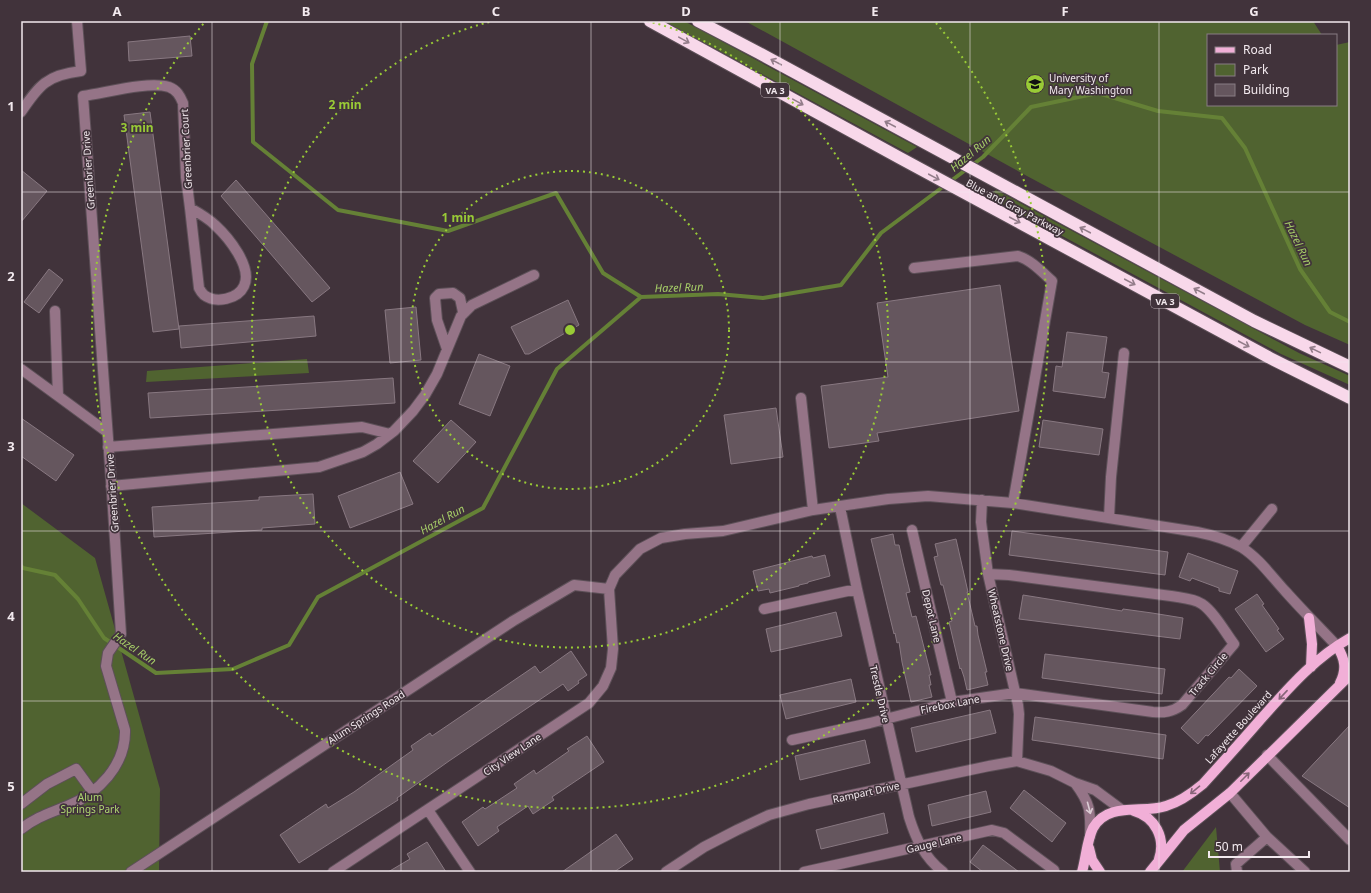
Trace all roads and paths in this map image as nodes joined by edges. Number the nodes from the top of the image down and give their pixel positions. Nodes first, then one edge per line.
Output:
1 (77, 21) edge
2 (650, 21) edge
3 (698, 21) edge
4 (83, 96) joint
5 (21, 112) edge
6 (190, 208) junction
7 (914, 268) dead end
8 (534, 275) dead end
9 (54, 311) dead end
10 (463, 312) junction
11 (447, 349) junction
12 (1124, 353) dead end
13 (1350, 367) edge
14 (21, 369) edge
15 (58, 396) junction
16 (801, 398) dead end
17 (1350, 398) edge
18 (107, 432) junction
19 (390, 434) junction
20 (108, 447) junction
21 (111, 486) junction
22 (982, 500) junction
23 (1013, 503) junction
24 (840, 507) junction
25 (1272, 509) dead end
26 (813, 510) junction
27 (1109, 518) junction
28 (912, 530) dead end
29 (1241, 547) junction
30 (988, 574) junction
31 (609, 589) junction
32 (857, 589) junction
33 (764, 610) dead end
34 (1310, 618) junction
35 (1350, 638) edge
36 (1337, 646) junction
37 (1311, 667) junction
38 (1350, 675) edge
39 (1338, 686) junction
40 (1015, 693) junction
41 (952, 702) junction
42 (886, 718) junction
43 (792, 740) dead end
44 (1267, 755) junction
45 (1017, 761) junction
46 (1075, 783) junction
47 (902, 785) junction
48 (92, 791) junction
49 (1230, 792) junction
50 (21, 804) edge
51 (428, 810) junction
52 (1122, 810) junction
53 (1132, 810) junction
54 (21, 829) edge
55 (1267, 837) junction
56 (1350, 840) edge
57 (1089, 841) junction
58 (920, 846) junction
59 (846, 868) edge
60 (1154, 868) edge
61 (1054, 870) dead end
62 (131, 872) edge
63 (333, 872) edge
64 (470, 872) edge
65 (666, 872) edge
66 (804, 872) edge
67 (943, 872) edge
68 (1082, 872) edge
69 (1100, 872) edge
70 (1237, 872) edge
71 (1305, 872) edge

1 - 5 street
2 -> 17 highway, Blue and Gray Parkway / VA 3
13 -> 3 highway, Blue and Gray Parkway / VA 3
4 - 6 street, Greenbrier Court
4 - 18 street, Greenbrier Drive
6 - 6 street, Greenbrier Court
7 - 23 street
8 - 10 street
9 - 15 street
10 - 11 street
10 - 11 street
11 - 19 street
12 - 27 street
14 - 15 street
15 - 18 street
16 - 26 street
18 - 20 street, Greenbrier Drive
19 - 20 street
19 - 21 street
20 - 21 street, Greenbrier Drive
21 - 48 street, Greenbrier Drive
22 - 23 street
22 - 24 street
22 - 30 street, Wheatstone Drive
23 - 27 street
24 - 26 street
24 - 32 street, Trestle Drive
25 - 29 street
26 - 31 street
27 - 29 street
28 - 41 street, Depot Lane
29 - 34 street
30 - 40 street, Wheatstone Drive
30 - 40 street, Track Circle
31 - 51 street, City View Lane
31 - 62 street, Alum Springs Road
32 - 33 street
32 - 42 street, Trestle Drive
34 - 36 street
34 - 37 main road
35 - 36 main road, Lafayette Boulevard
36 - 37 main road, Lafayette Boulevard
36 - 39 main road
37 -> 53 main road, Lafayette Boulevard
38 - 39 main road, Lafayette Boulevard
39 - 44 main road, Lafayette Boulevard
40 - 41 street, Firebox Lane
40 - 45 street, Wheatstone Drive
41 - 42 street, Firebox Lane
42 - 43 street, Firebox Lane
42 - 47 street, Trestle Drive
49 -> 44 main road, Lafayette Boulevard
44 - 56 street
45 - 46 street, Rampart Drive
45 - 47 street, Rampart Drive
46 - 52 street, Rampart Drive
46 -> 57 street
47 - 58 street, Trestle Drive
47 - 65 street, Rampart Drive
48 - 50 street
48 - 54 street, Greenbrier Drive
49 - 55 street
49 - 60 main road, Lafayette Boulevard
51 - 63 street, City View Lane
51 - 64 street
52 - 53 main road, Lafayette Boulevard
52 - 57 main road, Lafayette Boulevard
53 - 60 main road, Lafayette Boulevard
55 - 70 street
55 - 71 street
57 - 68 main road, Lafayette Boulevard
57 - 69 main road
58 - 59 street, Gauge Lane
58 - 61 street, Gauge Lane
58 - 67 street, Trestle Drive
59 - 66 street, Gauge Lane

